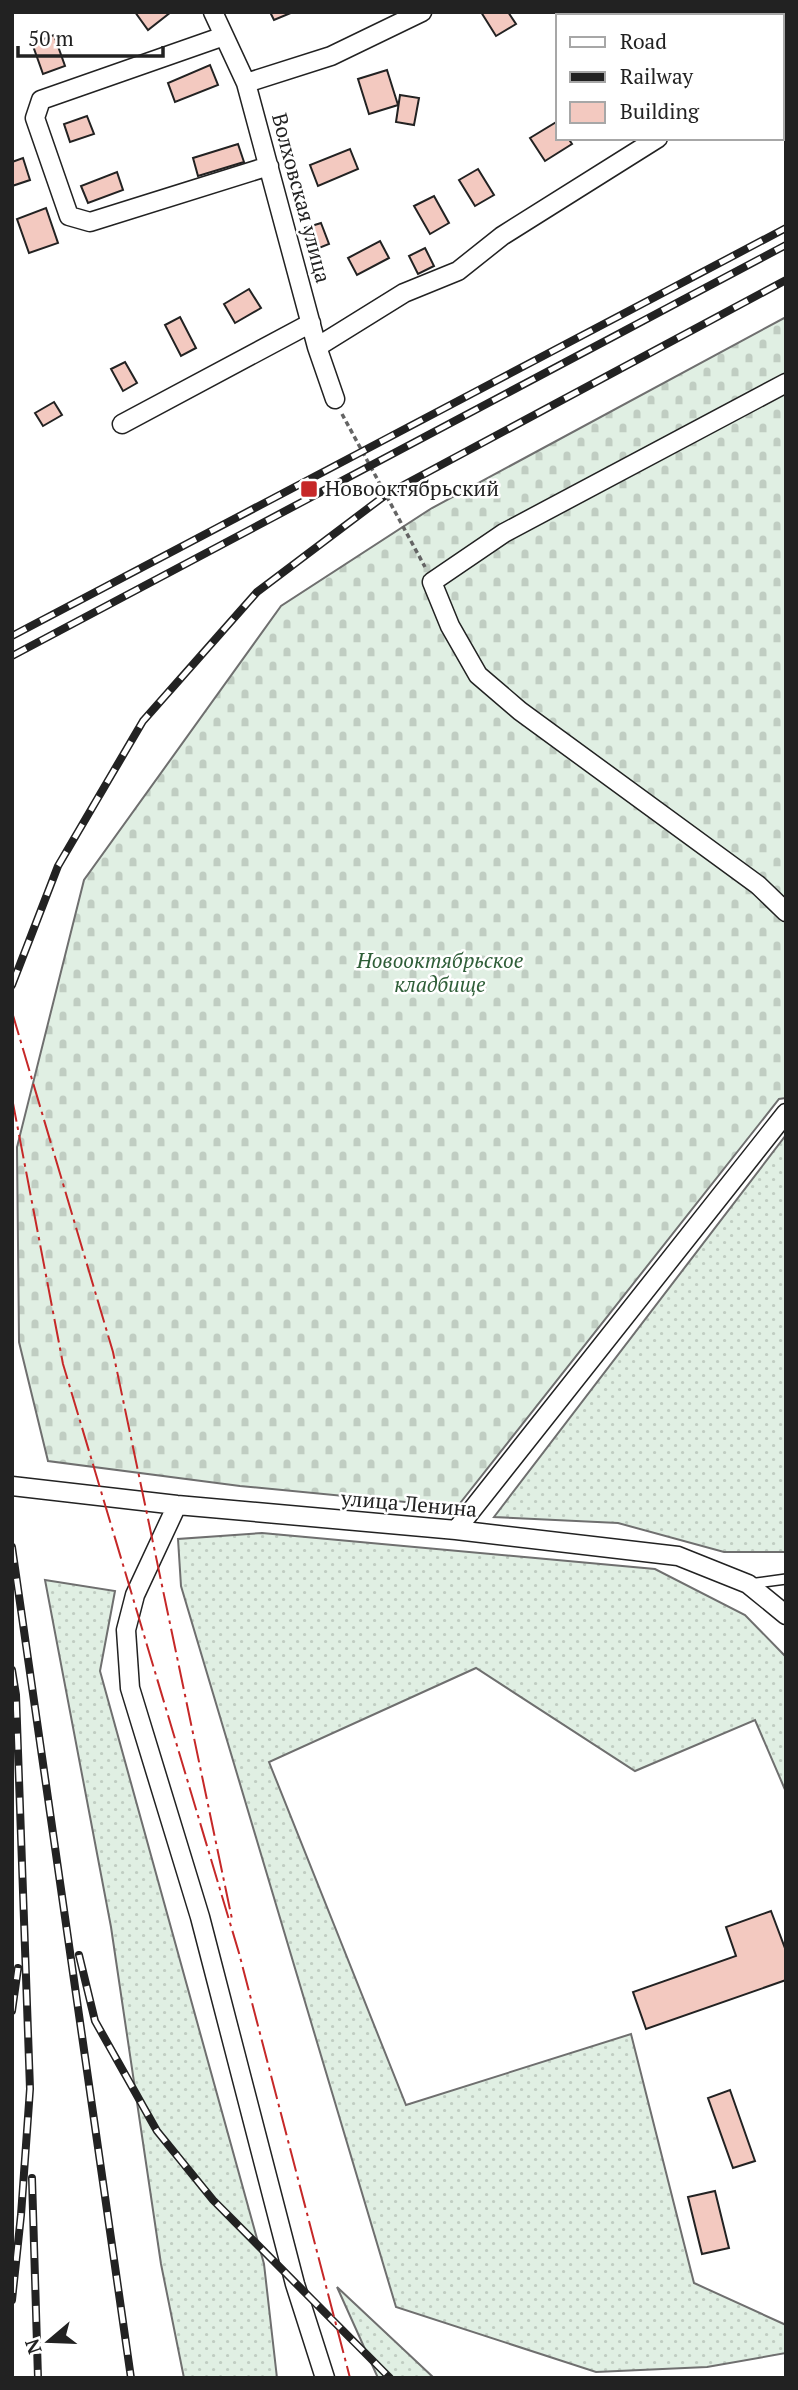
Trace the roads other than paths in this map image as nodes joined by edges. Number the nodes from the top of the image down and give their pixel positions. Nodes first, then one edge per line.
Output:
1 (213, 12) edge
2 (421, 12) edge
3 (224, 36) junction
4 (246, 83) junction
5 (655, 140) edge
6 (269, 166) junction
7 (311, 323) junction
8 (317, 347) junction
9 (786, 383) edge
10 (335, 399) road end
11 (122, 424) dead end
12 (786, 912) edge
13 (786, 1113) edge
14 (12, 1486) edge
15 (177, 1505) junction
16 (456, 1530) junction
17 (786, 1579) edge
18 (748, 1584) junction
19 (786, 1615) edge
20 (325, 2378) edge

1 - 3 street, Волховская улица
2 - 4 street
3 - 4 street, Волховская улица
3 - 6 street
4 - 6 street, Волховская улица
5 - 8 street
6 - 7 street, Волховская улица
7 - 8 street, Волховская улица
7 - 11 street
8 - 10 street, Волховская улица
9 - 12 street
13 - 16 street
14 - 15 street, улица Ленина
15 - 16 street, улица Ленина
15 - 20 street
16 - 18 street, улица Ленина
17 - 18 lane
18 - 19 street, улица Ленина

